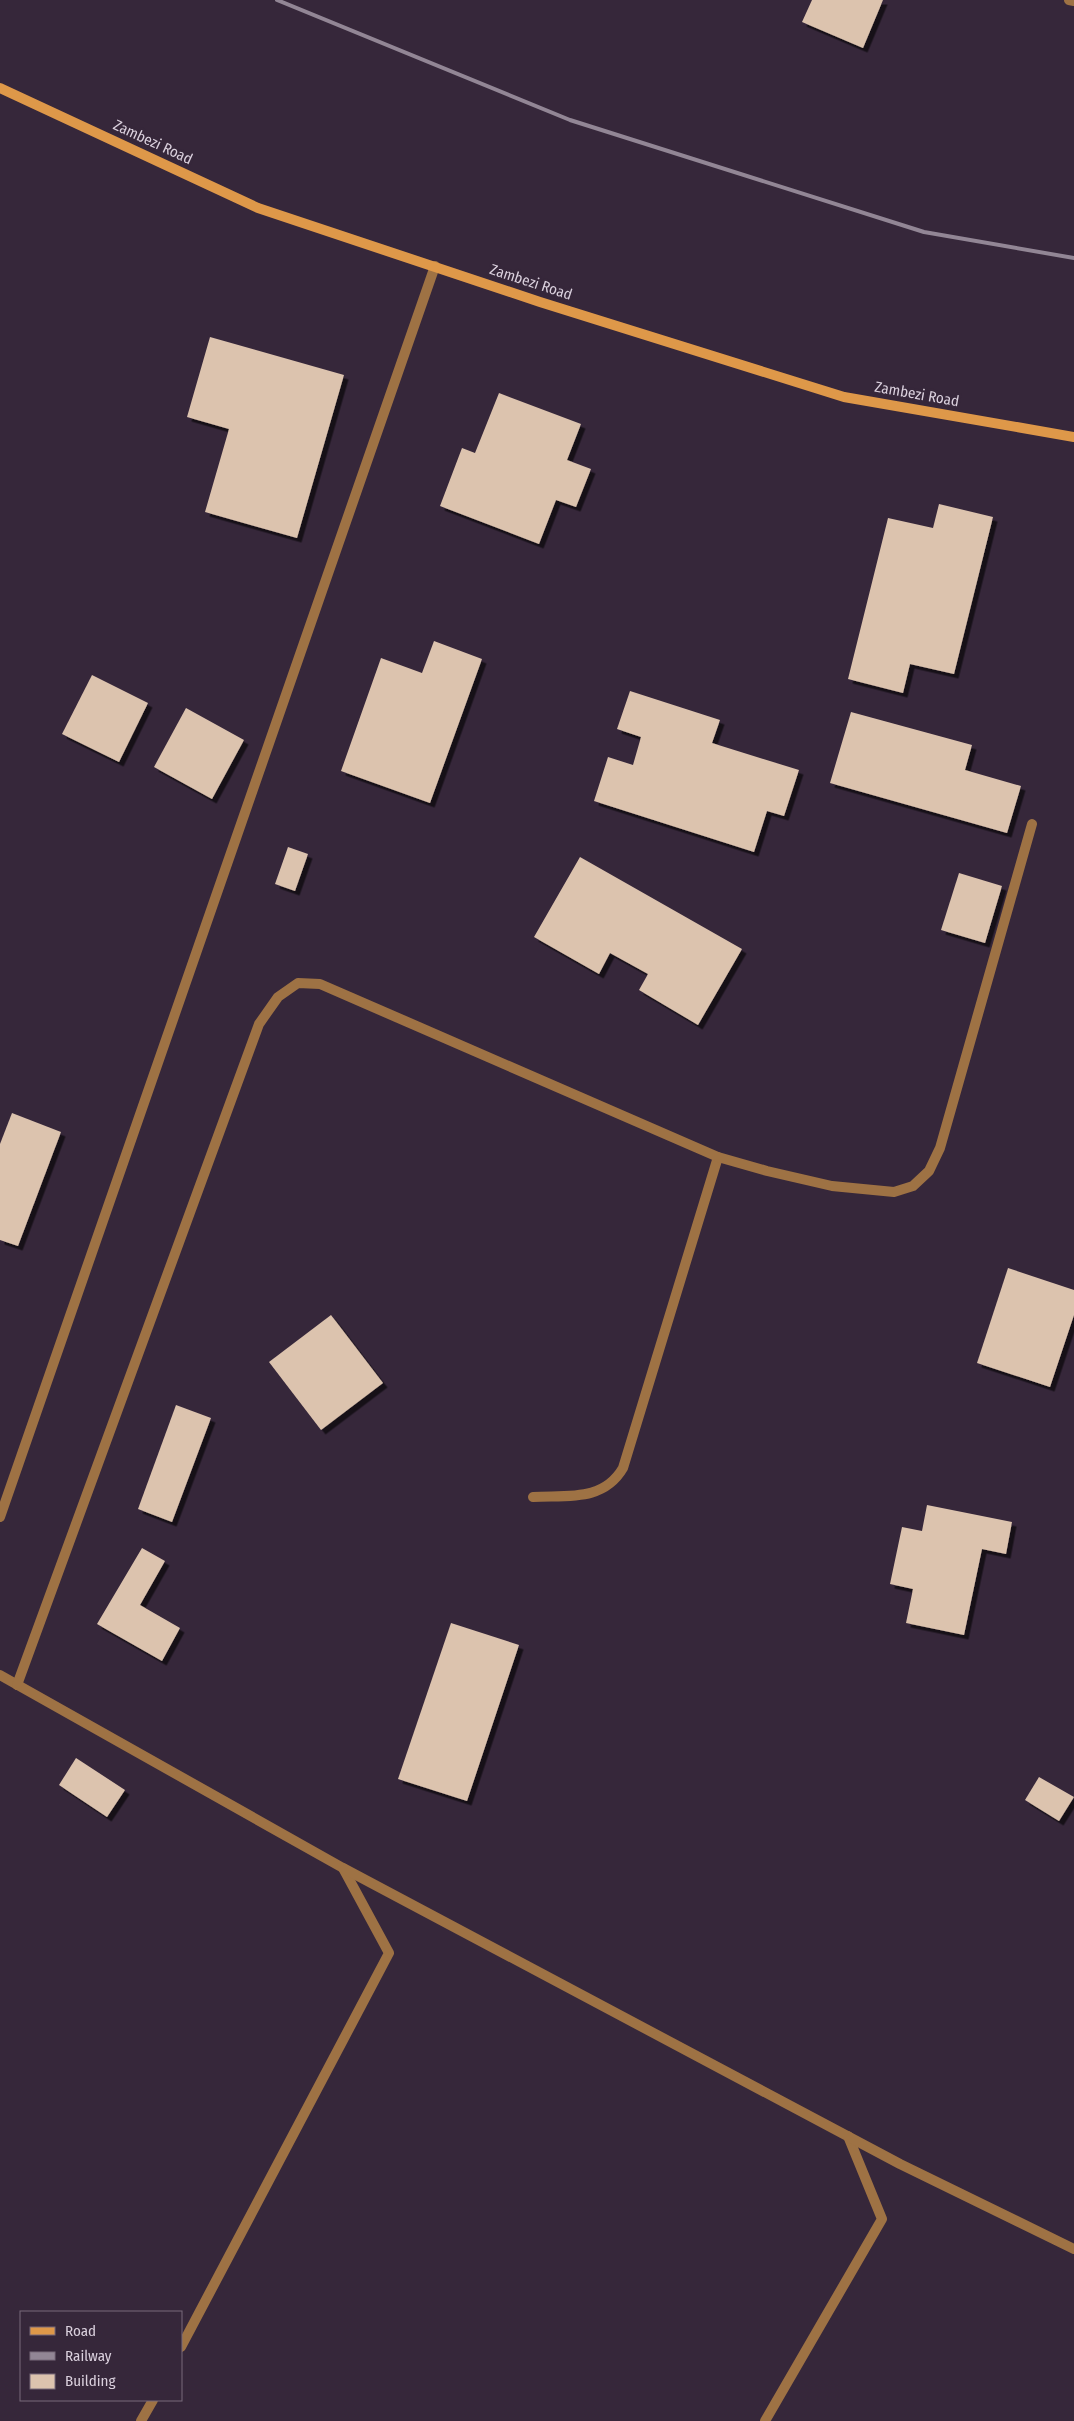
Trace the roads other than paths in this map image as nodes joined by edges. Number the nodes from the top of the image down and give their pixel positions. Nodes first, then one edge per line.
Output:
1 (1069, 0) edge
2 (1074, 1) edge
3 (0, 88) edge
4 (435, 266) junction
5 (1074, 437) edge
6 (1032, 824) dead end
7 (718, 1157) junction
8 (533, 1497) dead end
9 (0, 1517) edge
10 (0, 1675) edge
11 (17, 1685) junction
12 (343, 1868) junction
13 (848, 2136) junction
14 (1074, 2249) edge
15 (182, 2345) edge
16 (151, 2401) edge
17 (141, 2421) edge
18 (765, 2421) edge

1 - 2 street
3 - 4 main road, Zambezi Road
4 - 5 main road, Zambezi Road
4 - 9 street
6 - 7 street
7 - 8 street
7 - 11 street
10 - 11 street
11 - 12 street
12 - 13 street
12 - 15 street
13 - 14 street
13 - 18 street
16 - 17 street

